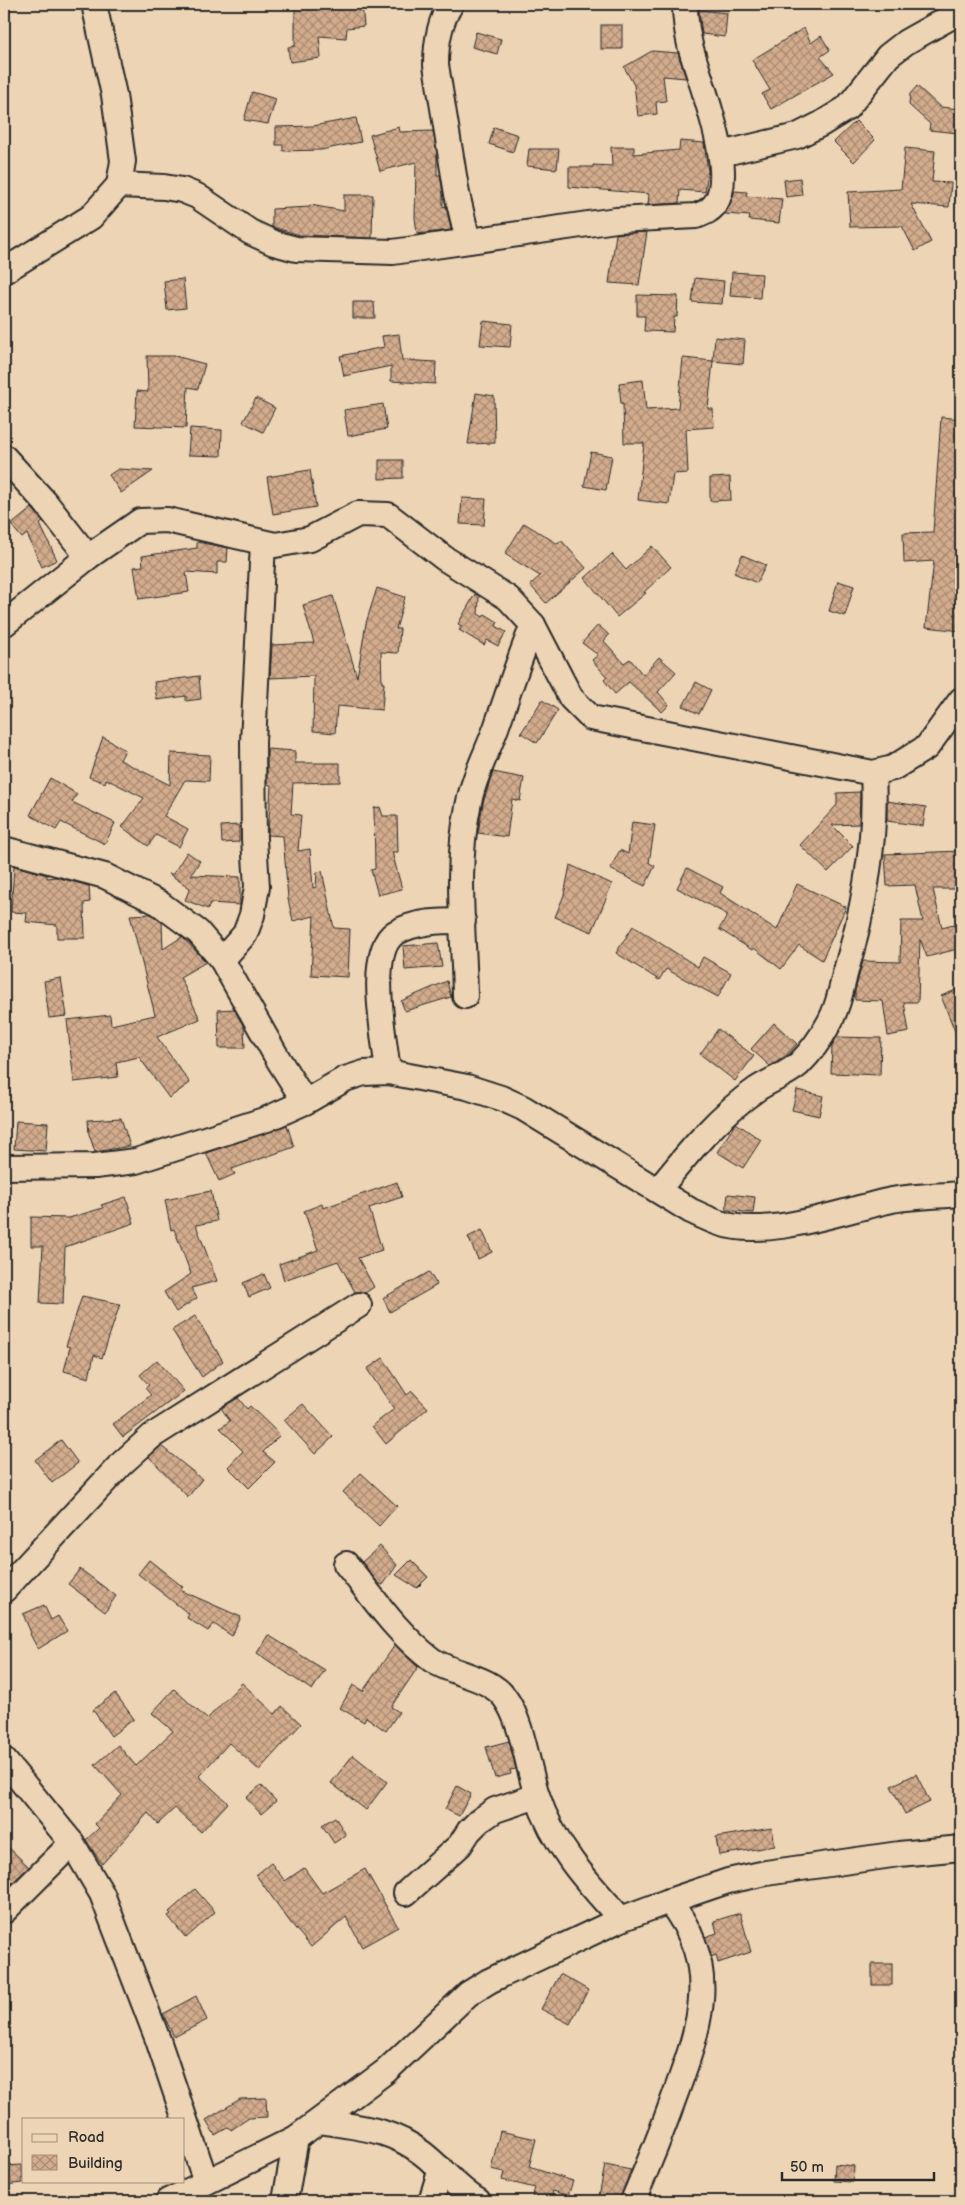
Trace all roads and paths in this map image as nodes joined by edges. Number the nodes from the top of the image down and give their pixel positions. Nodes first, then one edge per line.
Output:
1 (94, 4) edge
2 (451, 4) edge
3 (685, 4) edge
4 (961, 11) edge
5 (721, 154) junction
6 (120, 185) junction
7 (468, 241) junction
8 (4, 271) edge
9 (4, 457) edge
10 (263, 543) junction
11 (88, 557) junction
12 (4, 624) edge
13 (532, 625) junction
14 (961, 700) edge
15 (873, 773) junction
16 (4, 849) edge
17 (463, 922) junction
18 (222, 960) junction
19 (465, 996) dead end
20 (388, 1072) junction
21 (305, 1102) junction
22 (4, 1167) edge
23 (659, 1189) junction
24 (961, 1194) edge
25 (359, 1305) dead end
26 (346, 1564) dead end
27 (4, 1590) edge
28 (4, 1760) edge
29 (537, 1796) junction
30 (72, 1843) junction
31 (961, 1848) edge
32 (406, 1893) dead end
33 (669, 1900) junction
34 (4, 1911) edge
35 (621, 1919) junction
36 (184, 2118) edge
37 (185, 2120) edge
38 (320, 2121) junction
39 (296, 2138) junction
40 (441, 2169) junction
41 (206, 2182) junction
42 (168, 2201) edge
43 (285, 2201) edge
44 (431, 2201) edge
45 (478, 2201) edge
46 (633, 2201) edge

1 - 6 street
2 - 7 street
3 - 5 street
4 - 5 street
5 - 7 street
6 - 7 street
6 - 8 street
9 - 11 street
10 - 11 street
10 - 13 street
10 - 18 street
11 - 12 street
13 - 15 street
13 - 17 street
14 - 15 street
15 - 23 street
16 - 18 street
17 - 19 street
17 - 20 street
18 - 21 street
20 - 21 street
20 - 23 street
21 - 22 street
23 - 24 street
25 - 27 street
26 - 29 street
28 - 30 street
29 - 32 street
29 - 35 street
30 - 34 street
30 - 36 street
31 - 33 street
33 - 35 street
33 - 46 street
35 - 38 street
37 - 41 street
38 - 39 street
38 - 40 street
39 - 41 street
39 - 43 street
40 - 44 street
40 - 45 street
41 - 42 street

